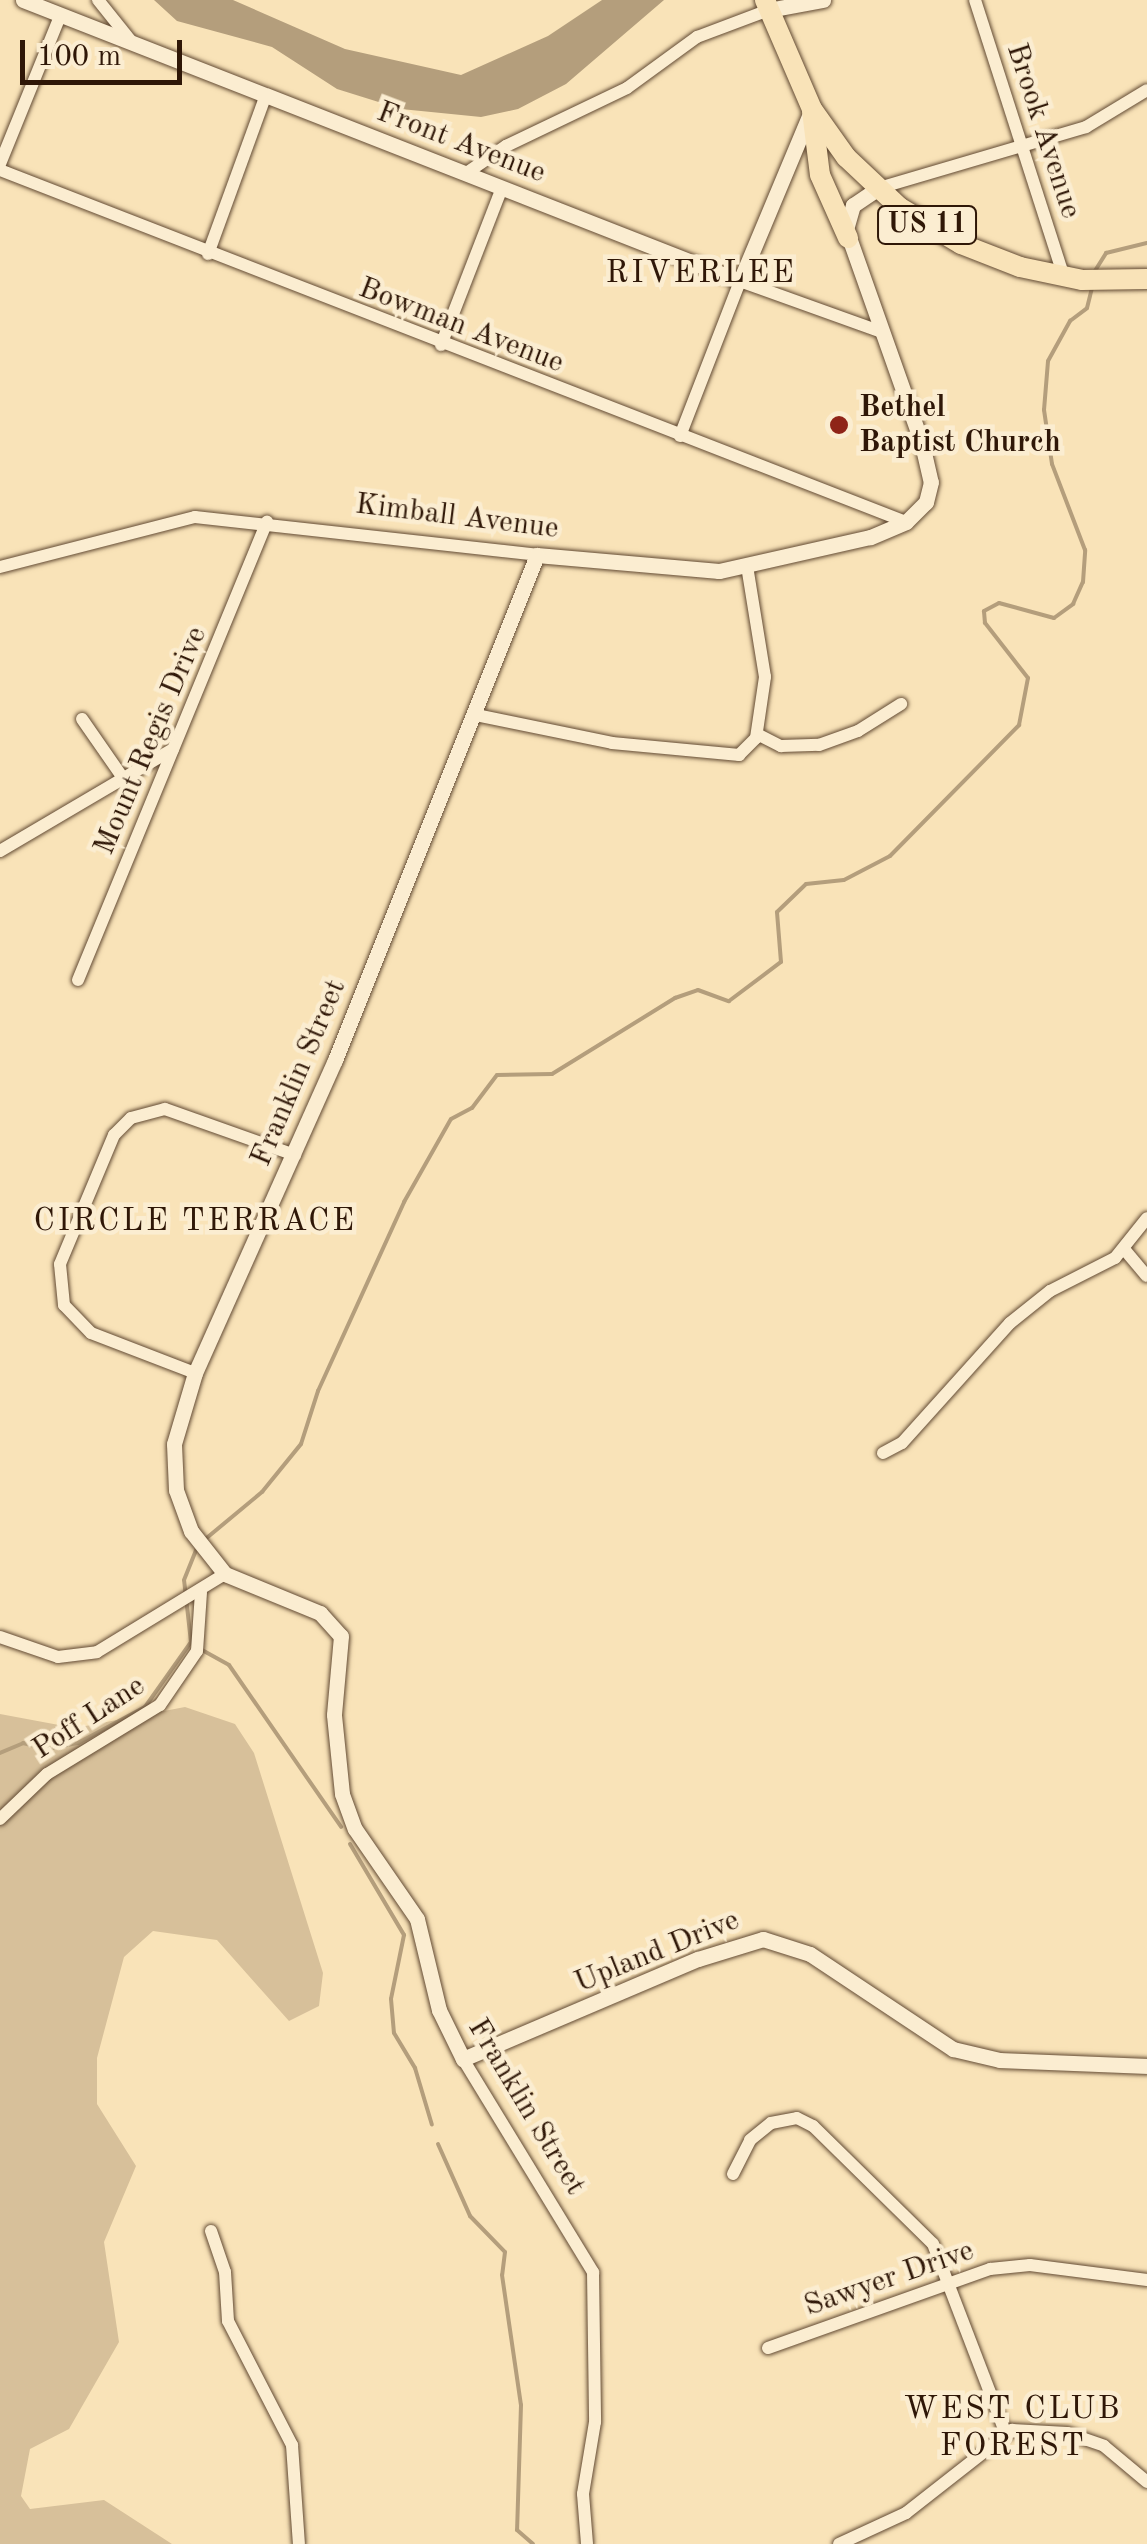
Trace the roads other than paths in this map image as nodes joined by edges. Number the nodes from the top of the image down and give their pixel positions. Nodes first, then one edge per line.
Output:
1 (23, 0) edge
2 (98, 0) edge
3 (823, 0) edge
4 (975, 0) edge
5 (767, 5) edge
6 (60, 16) junction
7 (135, 47) junction
8 (1147, 90) edge
9 (264, 97) junction
10 (812, 108) junction
11 (1024, 147) junction
12 (0, 167) edge
13 (464, 174) junction
14 (502, 188) junction
15 (877, 189) junction
16 (848, 238) junction
17 (208, 254) junction
18 (1082, 280) junction
19 (1147, 280) edge
20 (740, 281) junction
21 (882, 332) junction
22 (441, 345) junction
23 (680, 436) junction
24 (268, 521) junction
25 (906, 522) junction
26 (536, 555) junction
27 (747, 566) junction
28 (0, 567) edge
29 (901, 704) dead end
30 (476, 715) junction
31 (82, 720) dead end
32 (757, 734) junction
33 (173, 749) junction
34 (123, 778) junction
35 (0, 851) edge
36 (78, 980) dead end
37 (295, 1155) junction
38 (1147, 1218) edge
39 (1124, 1248) junction
40 (1147, 1276) edge
41 (195, 1373) junction
42 (884, 1454) dead end
43 (225, 1574) junction
44 (198, 1593) junction
45 (0, 1638) edge
46 (0, 1819) edge
47 (463, 2059) junction
48 (1147, 2066) edge
49 (733, 2174) dead end
50 (210, 2231) dead end
51 (1147, 2280) edge
52 (950, 2282) junction
53 (768, 2348) dead end
54 (1004, 2432) junction
55 (1147, 2482) edge
56 (299, 2544) edge
57 (586, 2544) edge
58 (839, 2544) edge

1 - 6 street, Front Avenue
2 - 7 street
3 - 5 street
4 - 11 street, Brook Avenue
5 - 10 main road, US 11
5 - 13 street
6 - 7 street, Front Avenue
6 - 12 street
7 - 9 street, Front Avenue
8 - 11 street
9 - 13 street, Front Avenue
9 - 17 street
10 - 15 main road, US 11
10 - 16 main road
10 - 20 street
11 - 15 street
11 - 18 street, Brook Avenue
12 - 17 street, Bowman Avenue
13 - 14 street, Front Avenue
14 - 20 street, Front Avenue
14 - 22 street
15 - 16 street
15 - 18 main road, US 11
16 - 21 street
17 - 22 street, Bowman Avenue
18 - 19 main road, US 11
20 - 21 street, Front Avenue
20 - 23 street
21 - 25 street
22 - 23 street, Bowman Avenue
23 - 25 street, Bowman Avenue
24 - 26 street, Kimball Avenue
24 - 28 street, Kimball Avenue
24 - 33 street, Mount Regis Drive
25 - 27 street, Kimball Avenue
26 - 27 street, Kimball Avenue
26 - 30 street, Franklin Street
27 - 32 street
29 - 32 street
30 - 32 street
30 - 37 street, Franklin Street
31 - 34 street
33 - 34 street
33 - 36 street, Mount Regis Drive
34 - 35 street
37 - 41 street, Franklin Street
37 - 41 street
38 - 39 street
39 - 40 street
39 - 42 street
41 - 43 street, Franklin Street
43 - 44 street
43 - 47 street, Franklin Street
44 - 45 street
44 - 46 street, Poff Lane
47 - 48 street, Upland Drive
47 - 57 street, Franklin Street
49 - 52 street
50 - 56 street
51 - 52 street, Sawyer Drive
52 - 53 street, Sawyer Drive
52 - 54 street
54 - 55 street
54 - 58 street

